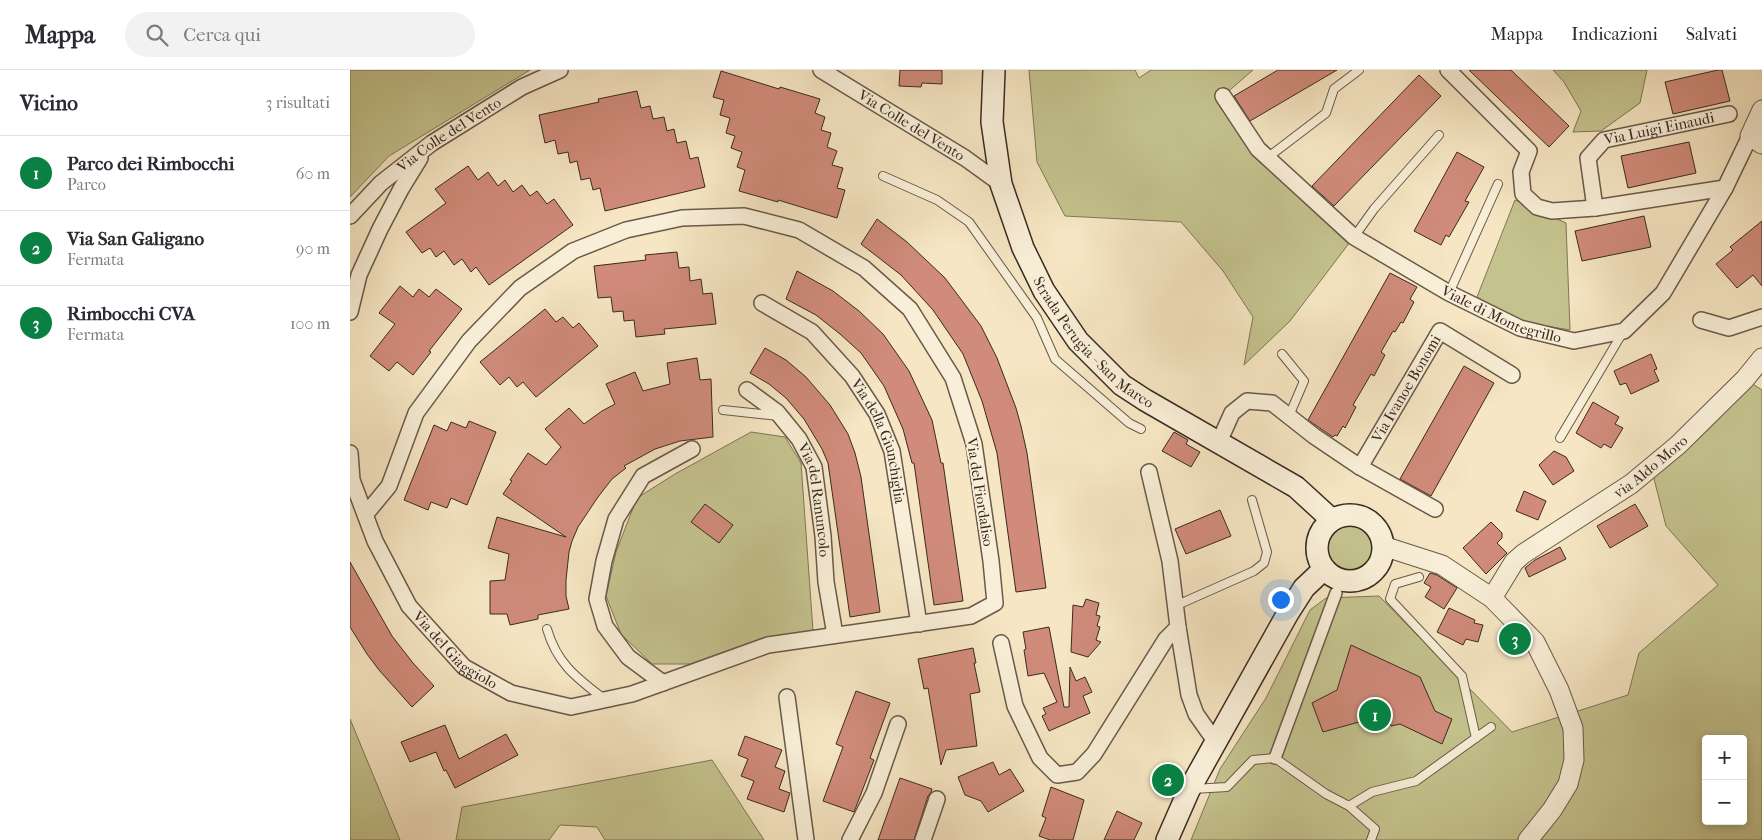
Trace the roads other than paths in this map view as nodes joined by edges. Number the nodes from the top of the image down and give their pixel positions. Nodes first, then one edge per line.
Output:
1 (560, 70) edge
2 (821, 70) edge
3 (994, 70) edge
4 (1359, 70) edge
5 (1448, 70) edge
6 (1223, 96) dead end
7 (1762, 110) edge
8 (1729, 114) dead end
9 (1439, 135) dead end
10 (1756, 140) edge
11 (427, 148) junction
12 (1267, 158) junction
13 (883, 176) dead end
14 (1001, 184) junction
15 (1498, 184) dead end
16 (1725, 188) junction
17 (1594, 208) junction
18 (350, 216) edge
19 (1354, 237) junction
20 (1449, 293) junction
21 (762, 303) dead end
22 (350, 312) edge
23 (1762, 317) edge
24 (1701, 320) dead end
25 (1624, 331) junction
26 (1282, 354) dead end
27 (1762, 358) edge
28 (1512, 375) dead end
29 (747, 390) dead end
30 (722, 410) dead end
31 (781, 416) junction
32 (1289, 416) junction
33 (1141, 429) dead end
34 (1560, 438) dead end
35 (1219, 442) junction
36 (692, 449) dead end
37 (350, 453) edge
38 (1360, 467) junction
39 (1149, 472) dead end
40 (1252, 500) dead end
41 (1435, 509) dead end
42 (365, 515) junction
43 (1332, 520) junction
44 (1383, 546) junction
45 (1324, 569) junction
46 (1419, 577) dead end
47 (1336, 593) dead end
48 (1492, 598) junction
49 (1175, 606) junction
50 (919, 624) junction
51 (1178, 627) junction
52 (546, 629) dead end
53 (835, 635) junction
54 (1001, 643) dead end
55 (663, 683) junction
56 (787, 697) dead end
57 (605, 700) junction
58 (898, 724) dead end
59 (1491, 727) dead end
60 (1476, 738) junction
61 (1215, 741) junction
62 (1275, 758) junction
63 (1189, 790) junction
64 (937, 799) dead end
65 (1349, 806) junction
66 (806, 840) edge
67 (850, 840) edge
68 (923, 840) edge
69 (1167, 840) edge
70 (1370, 840) edge
71 (1528, 840) edge

1 - 11 street, Via Colle del Vento
2 - 14 street, Via Colle del Vento
3 - 14 main road, Strada Perugia - San Marco
4 - 12 lane
5 - 17 street
6 - 12 street, Viale di Montegrillo
7 - 10 street
8 - 17 street, Via Luigi Einaudi
9 - 19 lane
10 - 16 street
11 - 18 street, Via Colle del Vento
11 - 22 street
12 - 19 street, Viale di Montegrillo
13 - 33 lane
14 - 35 main road, Strada Perugia - San Marco
15 - 20 lane
16 - 17 street
16 - 25 street
19 - 20 street, Viale di Montegrillo
20 - 25 street, Viale di Montegrillo
21 - 50 street, Via della Giunchiglia
23 - 24 street
25 - 34 lane
26 - 32 lane
27 - 48 street, via Aldo Moro
28 - 38 street, Via Ivanoe Bonomi
29 - 31 street, Via del Ranuncolo
30 - 31 lane
31 - 53 street, Via del Ranuncolo
32 - 35 street
32 - 38 street
35 - 43 main road, Strada Perugia - San Marco
36 - 55 street
37 - 42 street, Via del Giaggiolo
38 - 41 street
39 - 49 street
40 - 49 lane
42 - 50 street, Via del Fiordaliso
42 - 57 street, Via del Giaggiolo
43 - 44 main road
43 - 45 main road
44 - 45 main road
44 - 48 street
45 - 61 main road
46 - 60 lane
47 - 62 street
48 - 71 street
49 - 51 street
50 - 53 street, Via del Giaggiolo
51 - 54 street
51 - 61 street
52 - 57 lane
53 - 55 street, Via del Giaggiolo
55 - 57 street, Via del Giaggiolo
56 - 66 street
58 - 67 street
59 - 60 lane
60 - 65 lane
61 - 63 main road
62 - 63 lane
62 - 65 lane
63 - 69 main road
64 - 68 street
65 - 70 lane

